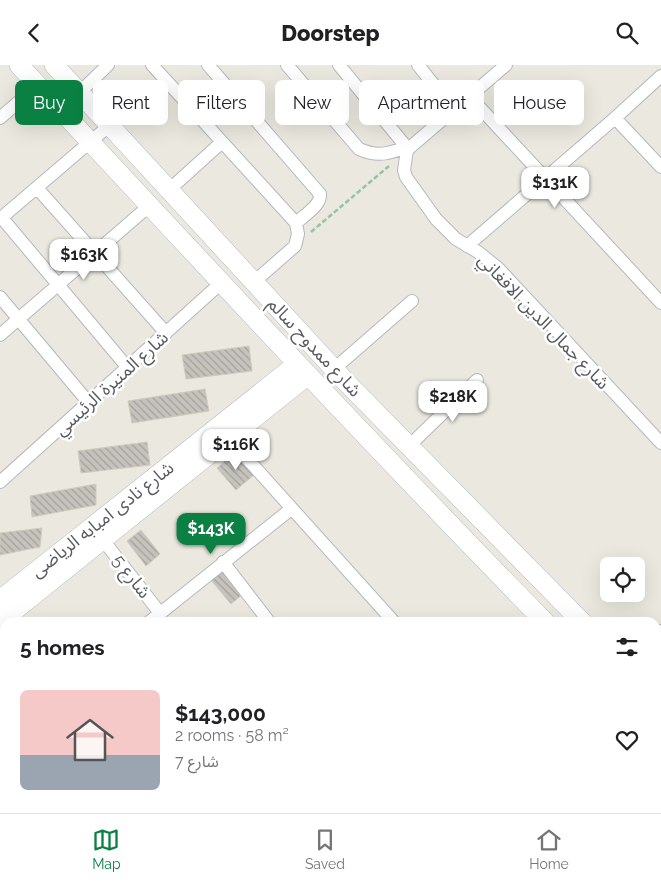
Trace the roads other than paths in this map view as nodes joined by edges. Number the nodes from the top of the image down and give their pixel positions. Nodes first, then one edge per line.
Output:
1 (19, 65) edge
2 (54, 65) edge
3 (108, 65) edge
4 (152, 65) edge
5 (208, 65) edge
6 (287, 65) edge
7 (339, 65) edge
8 (418, 65) edge
9 (500, 67) edge
10 (661, 75) edge
11 (33, 80) edge
12 (68, 80) edge
13 (430, 80) edge
14 (484, 83) edge
15 (83, 90) edge
16 (83, 96) edge
17 (15, 105) edge
18 (93, 107) edge
19 (484, 112) edge
20 (0, 118) edge
21 (616, 118) junction
22 (74, 125) edge
23 (110, 125) joint
24 (436, 125) edge
25 (90, 142) junction
26 (222, 142) junction
27 (407, 150) junction
28 (661, 167) edge
29 (546, 178) junction
30 (36, 188) junction
31 (170, 189) junction
32 (150, 206) junction
33 (1, 219) edge
34 (296, 223) junction
35 (467, 246) junction
36 (95, 253) junction
37 (254, 282) junction
38 (221, 283) junction
39 (58, 285) junction
40 (0, 297) edge
41 (412, 301) dead end
42 (661, 303) edge
43 (18, 319) junction
44 (166, 333) junction
45 (0, 335) edge
46 (128, 368) junction
47 (302, 369) junction
48 (334, 369) junction
49 (477, 380) dead end
50 (88, 403) junction
51 (224, 432) junction
52 (660, 440) edge
53 (409, 446) junction
54 (428, 465) junction
55 (2, 475) edge
56 (409, 483) junction
57 (291, 509) junction
58 (103, 540) junction
59 (224, 562) junction
60 (0, 600) edge
61 (160, 613) junction
62 (6, 617) edge
63 (155, 617) edge
64 (265, 617) edge
65 (390, 617) edge
66 (540, 617) edge
67 (577, 617) edge

1 - 11 main road, شارع ممدوح سالم
2 - 12 main road, شارع ممدوح سالم
3 - 15 street
4 - 26 street
5 - 34 street
6 - 27 street
7 - 27 street
8 - 13 street
9 - 14 street
10 - 21 street
16 - 18 main road, شارع ممدوح سالم
17 - 20 street
19 - 29 street
21 - 28 street
21 - 29 street
22 - 25 main road, شارع ممدوح سالم
23 - 25 street
23 - 31 main road, شارع ممدوح سالم
24 - 27 street
25 - 30 street
25 - 32 main road, شارع ممدوح سالم
26 - 31 street
26 - 34 street
27 - 35 street, شارع جمال الدين الافغاني
29 - 35 street
29 - 42 street
30 - 33 street
30 - 36 street
31 - 37 main road, شارع ممدوح سالم
32 - 36 street
32 - 38 main road, شارع ممدوح سالم
33 - 39 street
34 - 37 street
35 - 52 street, شارع جمال الدين الافغاني
36 - 39 street
36 - 44 street
37 - 48 main road, شارع ممدوح سالم
38 - 44 street, شارع المنيرة الرئيسي
38 - 47 main road, شارع ممدوح سالم
39 - 43 street
39 - 46 street
40 - 43 street
41 - 48 street
43 - 45 street
43 - 50 street
44 - 46 street, شارع المنيرة الرئيسي
46 - 50 street, شارع المنيرة الرئيسي
47 - 51 main road, شارع نادى امبابه الرياضى
47 - 56 main road, شارع ممدوح سالم
48 - 53 main road, شارع ممدوح سالم
49 - 53 street
50 - 55 street, شارع المنيرة الرئيسي
51 - 57 street
51 - 58 main road, شارع نادى امبابه الرياضى
51 - 60 main road, شارع نادى امبابه الرياضى
53 - 54 main road, شارع ممدوح سالم
54 - 56 main road
54 - 67 main road, شارع ممدوح سالم
56 - 66 main road, شارع ممدوح سالم
57 - 59 street
57 - 65 street
58 - 61 street, شارع 5
58 - 62 main road, شارع نادى امبابه الرياضى
59 - 61 street
59 - 64 street
61 - 63 street

